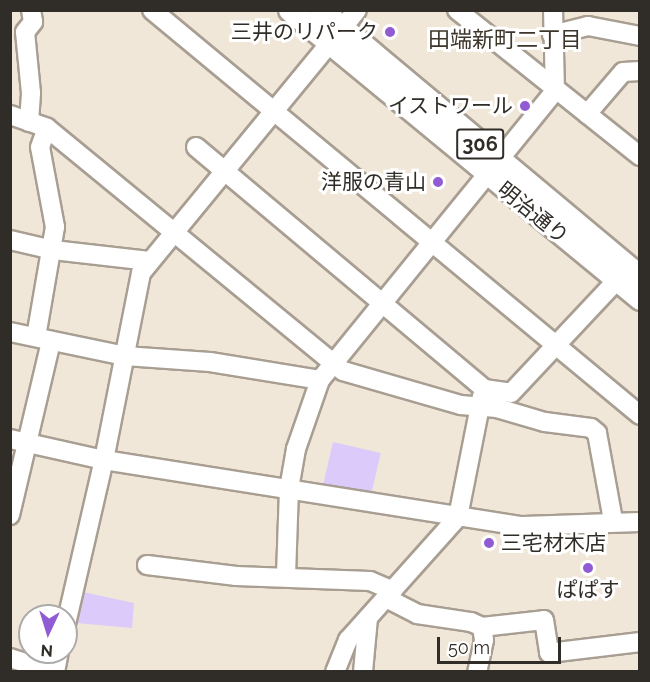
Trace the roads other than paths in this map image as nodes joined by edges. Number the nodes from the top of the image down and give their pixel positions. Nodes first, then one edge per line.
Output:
1 (31, 10) edge
2 (152, 10) edge
3 (290, 10) edge
4 (321, 10) edge
5 (357, 10) edge
6 (457, 10) edge
7 (553, 10) edge
8 (601, 10) edge
9 (588, 26) junction
10 (552, 35) junction
11 (336, 36) junction
12 (639, 36) edge
13 (639, 71) edge
14 (555, 91) junction
15 (274, 110) junction
16 (586, 114) junction
17 (10, 115) edge
18 (29, 122) junction
19 (47, 128) junction
20 (196, 147) dead end
21 (639, 156) edge
22 (493, 168) junction
23 (224, 170) junction
24 (174, 230) junction
25 (10, 240) edge
26 (432, 242) junction
27 (53, 250) junction
28 (149, 261) junction
29 (633, 276) edge
30 (639, 299) edge
31 (382, 301) junction
32 (10, 332) edge
33 (44, 339) junction
34 (557, 345) junction
35 (125, 356) junction
36 (331, 363) junction
37 (320, 380) junction
38 (481, 398) junction
39 (639, 415) edge
40 (19, 441) edge
41 (104, 460) junction
42 (289, 489) junction
43 (10, 515) edge
44 (458, 517) junction
45 (613, 520) junction
46 (639, 522) edge
47 (147, 566) dead end
48 (286, 575) junction
49 (389, 595) junction
50 (71, 604) edge
51 (368, 618) junction
52 (482, 627) junction
53 (639, 642) edge
54 (10, 657) edge
55 (54, 672) edge
56 (335, 672) edge
57 (363, 672) edge
58 (477, 672) edge

1 - 18 street
2 - 15 street
3 - 11 main road, 明治通り / 306
4 - 11 main road, 明治通り / 306
5 - 11 street
6 - 14 street
7 - 10 street
8 - 9 street
9 - 10 street
9 - 12 street
10 - 14 street
11 - 15 street
11 - 22 main road, 明治通り / 306
13 - 16 street
14 - 16 street
14 - 22 street
15 - 23 street
15 - 26 street
16 - 21 street
17 - 18 street
18 - 19 street
19 - 24 street
19 - 27 street
20 - 23 street
22 - 26 street
22 - 29 main road, 明治通り / 306
23 - 24 street
23 - 31 street
24 - 28 street
24 - 36 street
25 - 27 street
26 - 31 street
26 - 34 street
27 - 28 street
27 - 33 street
28 - 35 street
29 - 30 main road, 明治通り / 306
29 - 34 street
31 - 36 street
31 - 38 street
32 - 33 street
33 - 35 street
33 - 40 street
34 - 38 street
34 - 39 street
35 - 37 street
35 - 41 street
36 - 37 street
36 - 38 street
37 - 42 street
38 - 44 street
38 - 45 street
40 - 41 street
40 - 43 street
41 - 42 street
41 - 50 street
42 - 44 street
42 - 48 street
44 - 45 street
44 - 49 street
45 - 46 street
47 - 48 street
48 - 49 street
49 - 51 street
49 - 52 street
51 - 56 street
51 - 57 street
52 - 53 street
52 - 58 street
54 - 55 street

